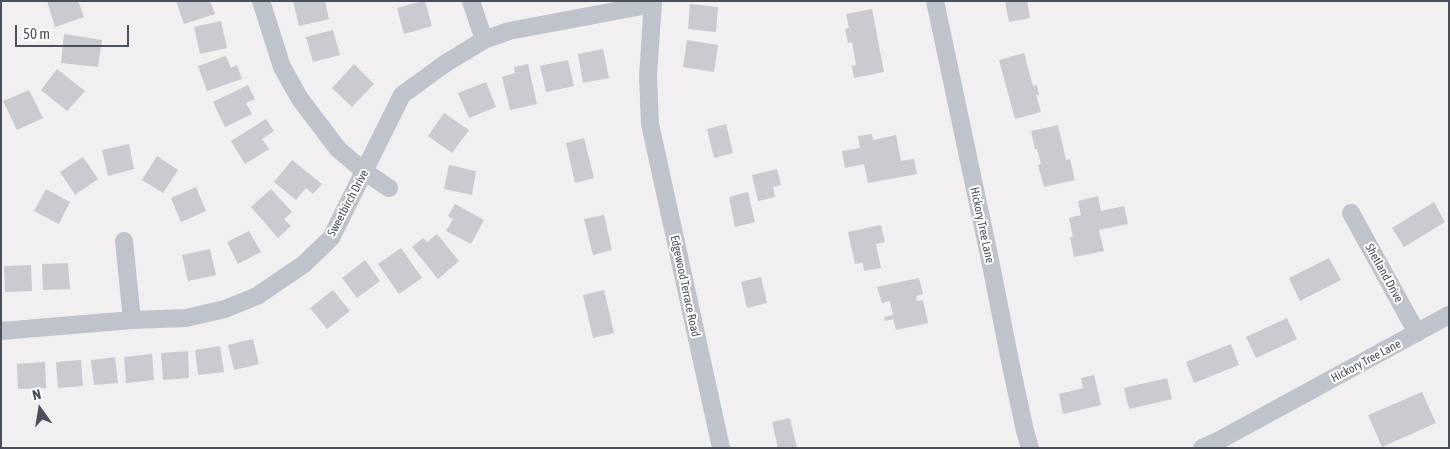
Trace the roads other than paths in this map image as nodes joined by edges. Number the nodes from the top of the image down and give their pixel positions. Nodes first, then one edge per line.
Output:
1 (261, 1) edge
2 (471, 1) edge
3 (935, 1) edge
4 (653, 2) edge
5 (484, 40) junction
6 (365, 172) junction
7 (389, 188) dead end
8 (1350, 213) dead end
9 (124, 241) dead end
10 (1449, 315) edge
11 (132, 320) junction
12 (1, 331) edge
13 (1418, 333) junction
14 (721, 448) edge
15 (1030, 448) edge
16 (1202, 448) edge

1 - 6 street
2 - 5 street
3 - 15 street, Hickory Tree Lane
4 - 5 street, Sweetbirch Drive
4 - 14 street, Edgewood Terrace Road
5 - 6 street, Sweetbirch Drive
6 - 7 street
6 - 11 street, Sweetbirch Drive
8 - 13 street, Shetland Drive
9 - 11 street
10 - 13 street, Hickory Tree Lane
11 - 12 street, Sweetbirch Drive
13 - 16 street, Hickory Tree Lane

